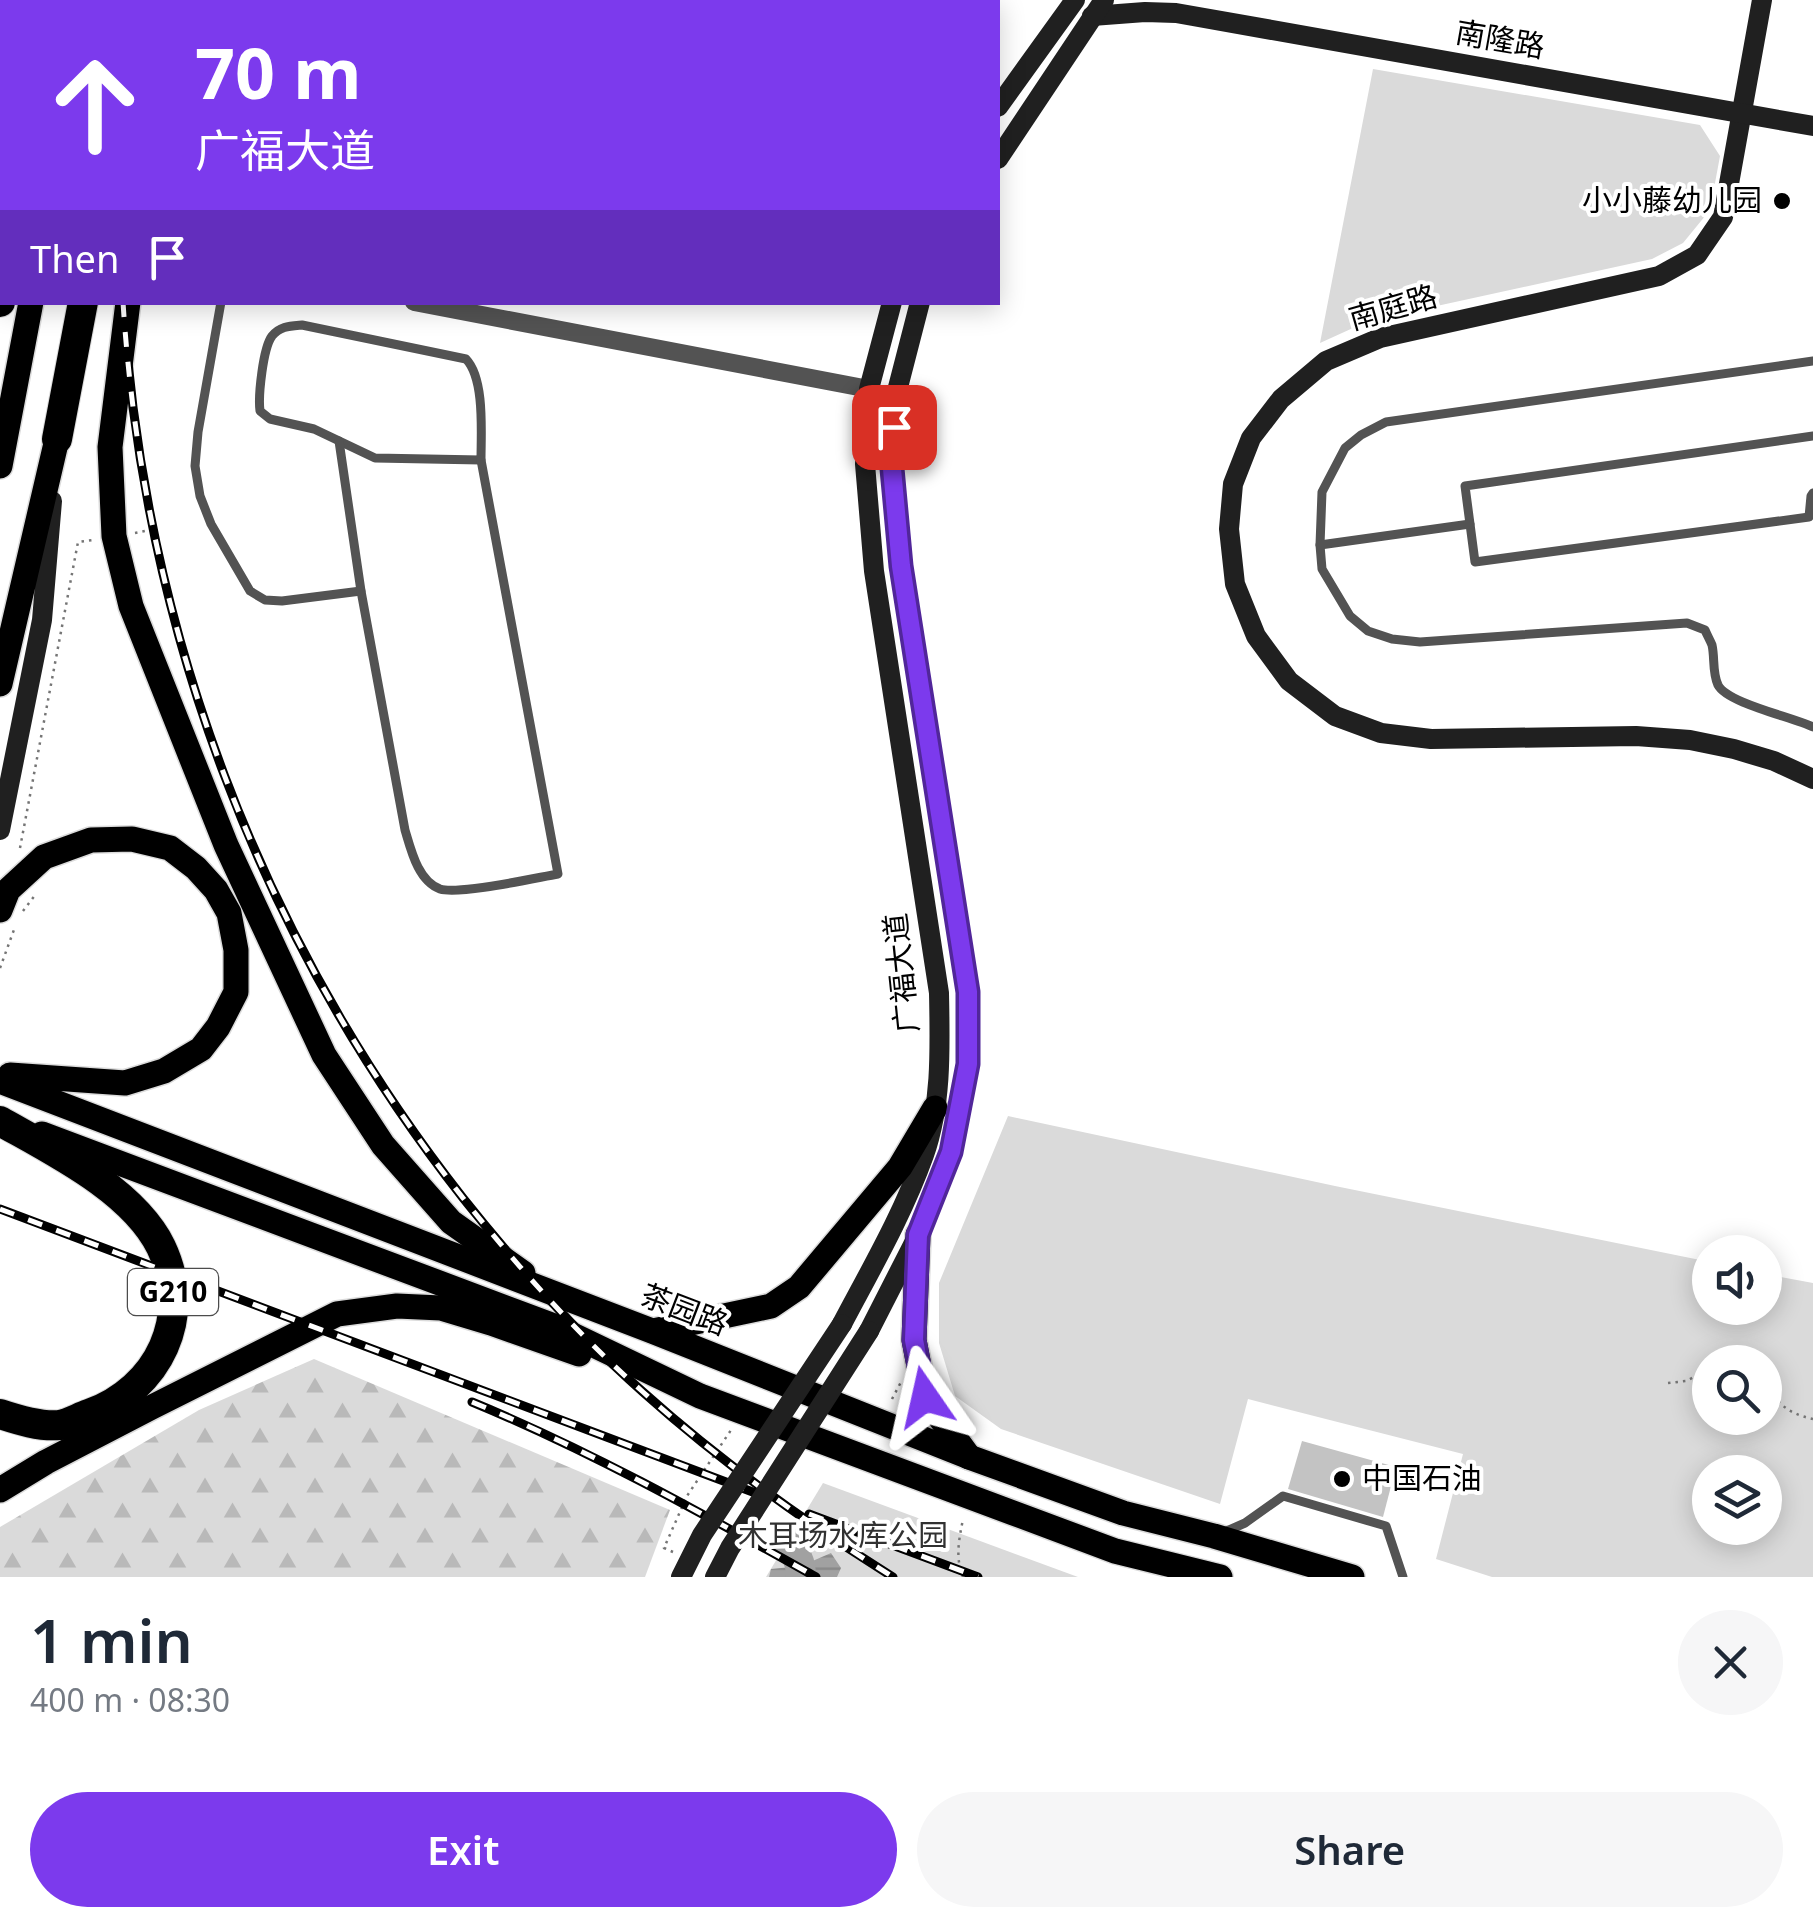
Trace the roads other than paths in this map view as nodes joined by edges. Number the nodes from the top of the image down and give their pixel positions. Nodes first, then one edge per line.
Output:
1 (1075, 0) edge
2 (1762, 0) edge
3 (1172, 6) edge
4 (1098, 8) edge
5 (1000, 104) edge
6 (1742, 114) junction
7 (1813, 126) edge
8 (1000, 156) edge
9 (31, 305) edge
10 (82, 305) edge
11 (128, 305) edge
12 (219, 305) edge
13 (430, 305) edge
14 (891, 305) edge
15 (919, 305) edge
16 (1813, 361) edge
17 (869, 389) junction
18 (1813, 436) edge
19 (56, 440) junction
20 (339, 441) junction
21 (481, 460) junction
22 (0, 466) edge
23 (1813, 492) edge
24 (1470, 524) junction
25 (1320, 545) junction
26 (361, 591) junction
27 (0, 684) edge
28 (1813, 727) edge
29 (1813, 779) edge
30 (0, 830) edge
31 (0, 910) edge
32 (0, 1077) edge
33 (935, 1108) junction
34 (0, 1119) edge
35 (918, 1235) junction
36 (556, 1296) junction
37 (652, 1331) junction
38 (700, 1396) junction
39 (0, 1414) edge
40 (969, 1457) junction
41 (0, 1490) edge
42 (1214, 1536) junction
43 (682, 1577) edge
44 (715, 1577) edge
45 (1220, 1577) edge
46 (1352, 1577) edge
47 (1404, 1577) edge

1 - 5 main road
2 - 6 main road, 南庭路
3 - 4 main road, 南隆路
3 - 6 main road, 南隆路
4 - 8 main road
6 - 7 main road, 南隆路
6 - 29 main road, 南庭路
9 - 22 main road
10 - 19 highway
11 - 36 main road
12 - 26 lane
13 - 17 street
14 - 17 main road, 广福大道
15 - 35 main road, 广福大道
16 - 25 lane
17 - 33 main road, 广福大道
18 - 24 lane
19 - 27 main road
19 - 30 main road
20 - 21 lane
20 - 21 lane
20 - 26 lane
21 - 26 lane
23 - 24 lane
24 - 25 lane
25 - 28 lane
31 - 32 main road
32 - 36 main road, 茶园路
33 - 37 main road
33 - 43 main road, 广福大道, bridge
34 - 38 main road
34 - 39 highway, G210
35 - 40 main road
35 - 44 main road, 广福大道, bridge
36 - 37 main road, 茶园路
37 - 40 main road, 茶园路
38 - 41 main road
38 - 45 main road
40 - 42 main road, 茶园路
42 - 46 main road, 茶园路
42 - 47 lane

